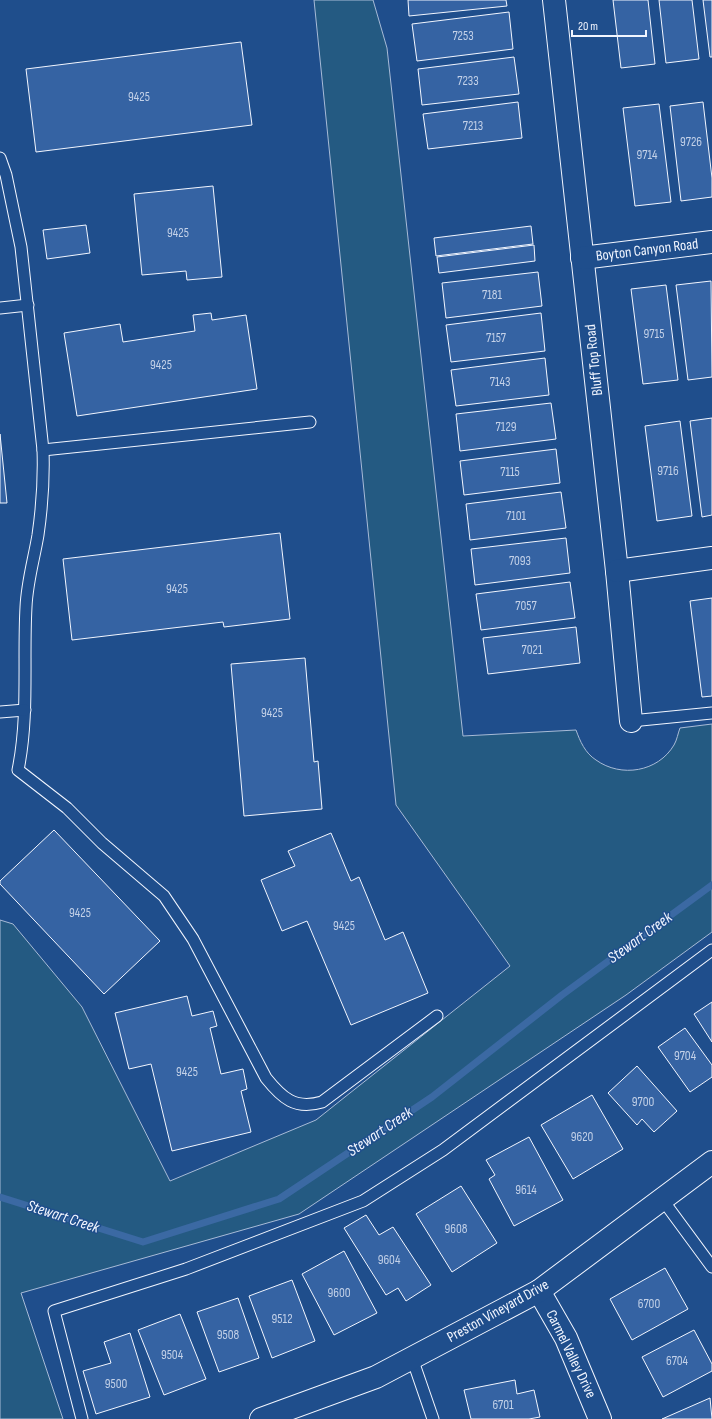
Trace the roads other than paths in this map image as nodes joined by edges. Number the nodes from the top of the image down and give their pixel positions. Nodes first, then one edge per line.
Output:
1 (554, 0) edge
2 (0, 158) edge
3 (712, 242) edge
4 (582, 258) junction
5 (28, 306) junction
6 (0, 308) edge
7 (310, 422) dead end
8 (43, 450) junction
9 (712, 558) edge
10 (617, 571) junction
11 (24, 710) junction
12 (0, 712) edge
13 (712, 713) edge
14 (631, 721) joint
15 (712, 950) edge
16 (437, 1016) dead end
17 (712, 1162) edge
18 (662, 1198) junction
19 (712, 1267) edge
20 (539, 1291) junction
21 (412, 1358) junction
22 (82, 1419) edge
23 (261, 1419) edge
24 (433, 1419) edge
25 (600, 1419) edge

1 - 4 street, Bluff Top Road
2 - 5 lane
3 - 4 street, Boyton Canyon Road
4 - 10 street, Bluff Top Road
5 - 6 lane
5 - 8 lane
7 - 8 lane
8 - 11 lane
9 - 10 street
10 - 14 street, Bluff Top Road
11 - 12 lane
11 - 16 lane
13 - 14 lane
15 - 22 lane
17 - 18 street, Preston Vineyard Drive
18 - 19 lane
18 - 20 street, Preston Vineyard Drive
20 - 21 street, Preston Vineyard Drive
20 - 25 street, Carmel Valley Drive
21 - 23 street, Preston Vineyard Drive
21 - 24 lane

